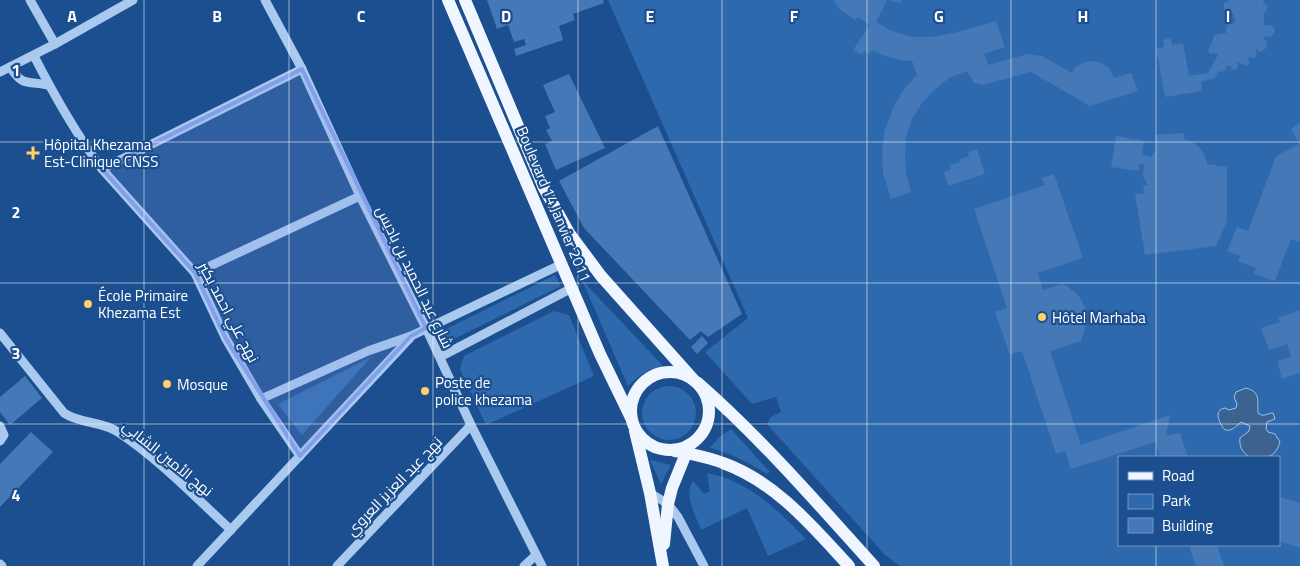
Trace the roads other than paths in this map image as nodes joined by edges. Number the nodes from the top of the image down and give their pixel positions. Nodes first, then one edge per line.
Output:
1 (30, 0) edge
2 (133, 0) edge
3 (265, 0) edge
4 (448, 0) edge
5 (465, 0) edge
6 (55, 44) junction
7 (34, 56) junction
8 (10, 67) junction
9 (302, 69) junction
10 (0, 72) edge
11 (48, 85) junction
12 (102, 169) junction
13 (360, 196) junction
14 (562, 264) junction
15 (195, 273) junction
16 (572, 288) junction
17 (426, 328) junction
18 (0, 333) edge
19 (412, 336) junction
20 (440, 356) junction
21 (696, 381) junction
22 (262, 399) junction
23 (633, 424) junction
24 (471, 425) junction
25 (0, 426) edge
26 (0, 441) edge
27 (688, 449) junction
28 (300, 456) junction
29 (650, 493) junction
30 (668, 504) junction
31 (232, 530) junction
32 (536, 555) junction
33 (663, 563) edge
34 (197, 566) edge
35 (337, 566) edge
36 (524, 566) edge
37 (542, 566) edge
38 (704, 566) edge
39 (849, 566) edge
40 (874, 566) edge

1 - 6 street
2 - 6 street
3 - 9 street, شارع عبد الحميد بن باديس
4 - 14 main road, Boulevard 14 Janvier 2011
5 - 21 main road, Boulevard 14 Janvier 2011
6 - 7 street
7 - 8 street
7 - 11 street, نهج علي احمد بكير
8 - 10 street
8 - 11 street
9 - 12 street
9 - 13 street, شارع عبد الحميد بن باديس
11 - 12 street, نهج علي احمد بكير
12 - 15 street, نهج علي احمد بكير
13 - 15 street
13 - 17 street, شارع عبد الحميد بن باديس
14 - 16 main road, Boulevard 14 Janvier 2011
14 - 17 street
15 - 22 street, نهج علي احمد بكير
16 - 20 street
16 - 23 main road, Boulevard 14 Janvier 2011
17 - 19 street
17 - 20 street, شارع عبد الحميد بن باديس
18 - 31 street, نهج الأمين الشابي
19 - 22 street
19 - 28 street
20 - 24 street, شارع عبد الحميد بن باديس
21 - 23 main road
21 - 27 main road
21 - 40 main road, Boulevard 14 Janvier 2011
22 - 28 street, نهج علي احمد بكير
23 - 27 main road
23 - 29 main road
24 - 32 street, شارع عبد الحميد بن باديس
24 - 35 street, نهج عبد العزيز العروي
25 - 26 street
27 - 30 main road
27 - 39 main road
28 - 31 street
29 - 30 street
29 - 33 main road
30 - 33 main road
30 - 38 street
31 - 34 street
32 - 36 street
32 - 37 street, شارع عبد الحميد بن باديس

